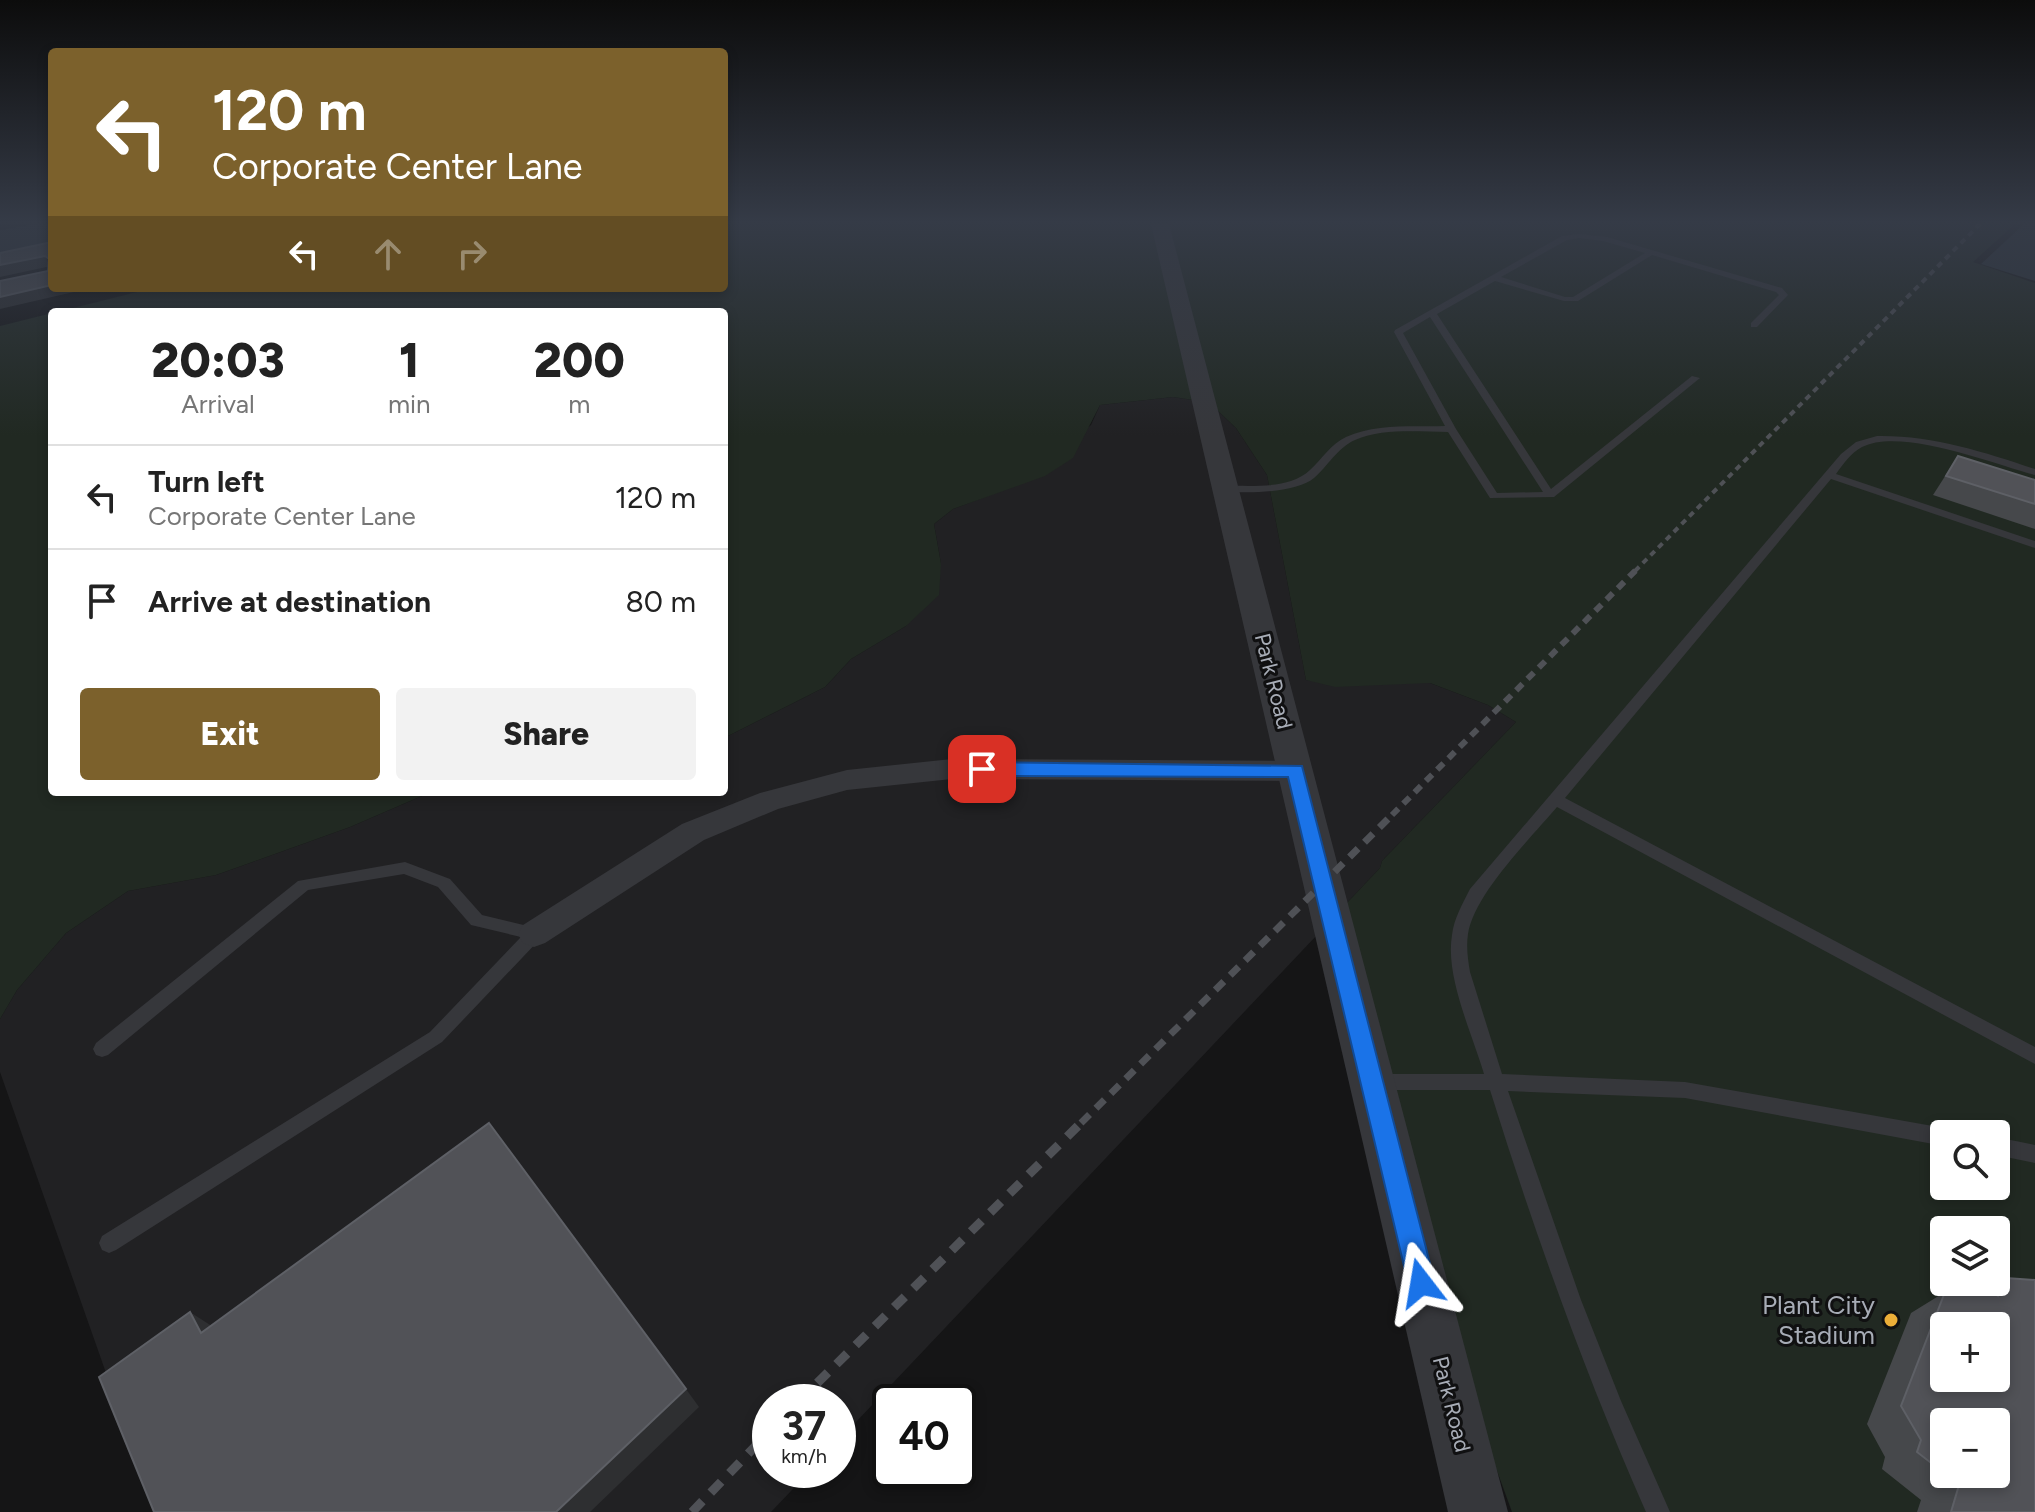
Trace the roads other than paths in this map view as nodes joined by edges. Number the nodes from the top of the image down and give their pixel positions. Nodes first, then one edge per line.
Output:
1 (1178, 295) edge
2 (1465, 295) edge
3 (1549, 295) edge
4 (1582, 295) edge
5 (1784, 295) edge
6 (1432, 313) junction
7 (1754, 325) dead end
8 (1695, 378) dead end
9 (1451, 429) junction
10 (2035, 472) edge
11 (1829, 475) junction
12 (1226, 489) junction
13 (1550, 495) junction
14 (2035, 545) edge
15 (1296, 771) junction
16 (1555, 799) junction
17 (534, 934) junction
18 (102, 1049) dead end
19 (2035, 1056) edge
20 (1372, 1082) junction
21 (1496, 1082) junction
22 (1930, 1134) edge
23 (2010, 1149) edge
24 (2035, 1154) edge
25 (109, 1243) dead end
26 (1478, 1512) edge
27 (1658, 1512) edge

1 - 12 street, Park Road
2 - 6 lane
3 - 4 lane
5 - 7 lane
6 - 9 lane
6 - 13 lane
8 - 13 lane
9 - 12 lane
9 - 13 lane
10 - 11 lane
11 - 14 lane
11 - 16 lane
12 - 15 street, Park Road
15 - 17 street
15 - 20 street, Park Road
16 - 19 lane
16 - 21 lane
17 - 18 lane
17 - 25 lane
20 - 21 lane
20 - 26 street, Park Road
21 - 22 lane
21 - 27 lane
23 - 24 lane

